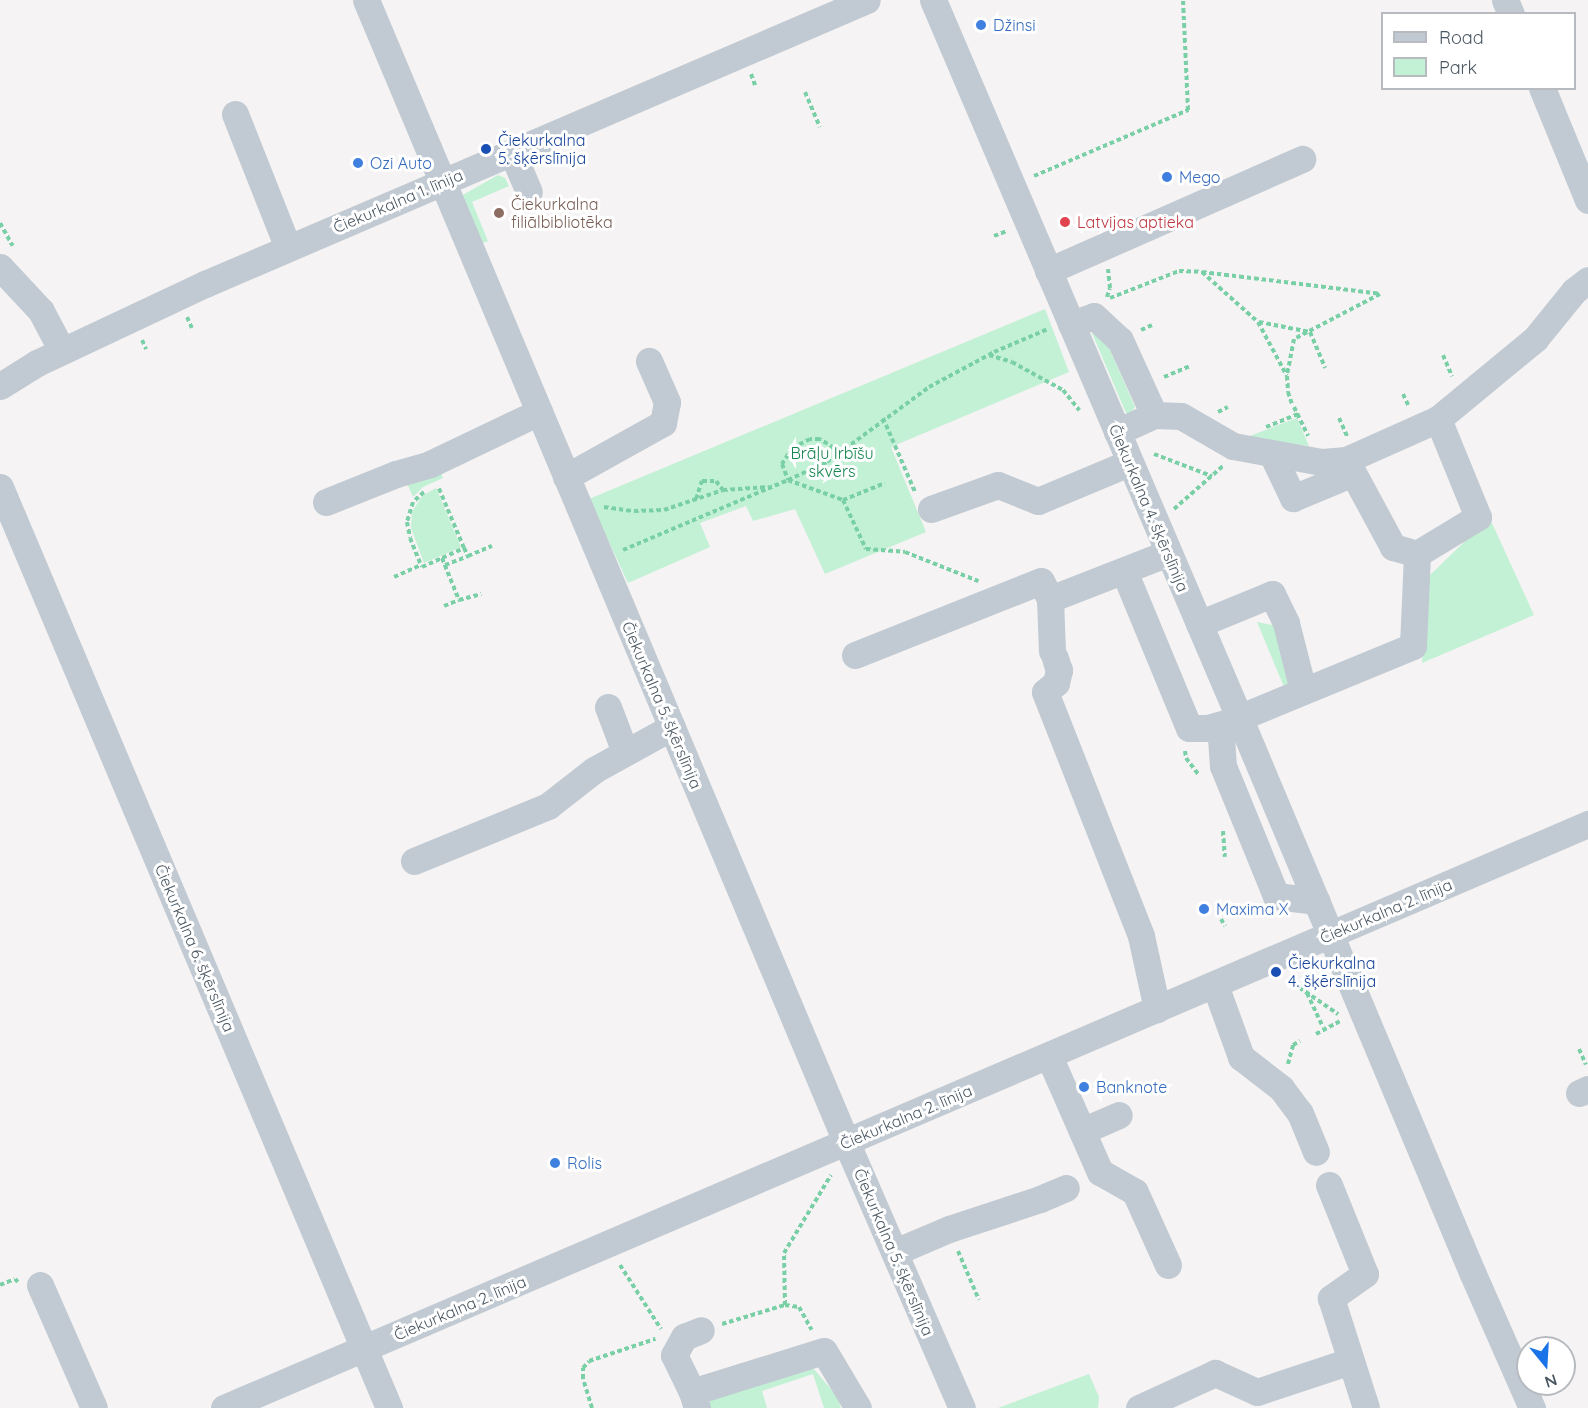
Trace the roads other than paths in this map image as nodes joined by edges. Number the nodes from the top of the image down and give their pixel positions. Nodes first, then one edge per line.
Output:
1 (366, 0) edge
2 (867, 0) edge
3 (933, 0) edge
4 (1543, 90) edge
5 (236, 114) dead end
6 (512, 152) junction
7 (1302, 159) dead end
8 (442, 182) junction
9 (529, 192) dead end
10 (1588, 200) edge
11 (288, 248) junction
12 (0, 267) edge
13 (1048, 271) junction
14 (1588, 280) edge
15 (1081, 317) junction
16 (62, 351) junction
17 (649, 361) dead end
18 (0, 386) edge
19 (539, 412) junction
20 (1154, 415) junction
21 (1438, 419) junction
22 (1117, 432) junction
23 (1272, 454) junction
24 (1349, 458) junction
25 (1137, 460) junction
26 (566, 477) junction
27 (0, 487) edge
28 (326, 502) dead end
29 (931, 509) dead end
30 (1168, 553) junction
31 (1417, 554) junction
32 (1124, 571) junction
33 (1050, 599) junction
34 (1199, 624) junction
35 (855, 655) dead end
36 (1303, 690) junction
37 (608, 707) dead end
38 (1234, 720) junction
39 (672, 726) junction
40 (626, 752) junction
41 (1588, 824) edge
42 (414, 861) dead end
43 (1317, 902) junction
44 (1331, 935) junction
45 (1215, 985) junction
46 (1158, 1009) junction
47 (1049, 1056) junction
48 (1119, 1115) dead end
49 (1082, 1131) junction
50 (847, 1142) junction
51 (1316, 1152) dead end
52 (1329, 1185) dead end
53 (1066, 1188) dead end
54 (894, 1252) junction
55 (1168, 1265) dead end
56 (40, 1285) dead end
57 (701, 1330) road end
58 (364, 1349) junction
59 (1350, 1361) junction
60 (694, 1400) edge
61 (94, 1408) edge
62 (224, 1408) edge
63 (389, 1408) edge
64 (858, 1408) edge
65 (962, 1408) edge
66 (1139, 1408) edge
67 (1366, 1408) edge
68 (1532, 1408) edge

1 - 8 street, Čiekurkalna 5. šķērslīnija
2 - 6 street, Čiekurkalna 1. līnija
3 - 13 street, Čiekurkalna 4. šķērslīnija
4 - 10 street
5 - 11 street
6 - 8 street, Čiekurkalna 1. līnija
6 - 9 street
7 - 13 street
8 - 11 street, Čiekurkalna 1. līnija
8 - 19 street, Čiekurkalna 5. šķērslīnija
11 - 16 street, Čiekurkalna 1. līnija
12 - 16 street
13 - 15 street, Čiekurkalna 4. šķērslīnija
14 - 21 street
15 - 20 street
15 - 22 street, Čiekurkalna 4. šķērslīnija
16 - 18 street, Čiekurkalna 1. līnija
17 - 26 street
19 - 26 street, Čiekurkalna 5. šķērslīnija
19 - 28 street
20 - 22 street
20 - 23 street
21 - 24 street
21 - 31 street
22 - 25 street, Čiekurkalna 4. šķērslīnija
23 - 24 street
23 - 24 street
24 - 31 street
25 - 29 street
25 - 30 street, Čiekurkalna 4. šķērslīnija
26 - 39 street, Čiekurkalna 5. šķērslīnija
27 - 58 street, Čiekurkalna 6. šķērslīnija
30 - 32 street
30 - 34 street, Čiekurkalna 4. šķērslīnija
31 - 36 street
32 - 33 street
32 - 38 street
33 - 35 street
33 - 46 street
34 - 36 street
34 - 38 street, Čiekurkalna 4. šķērslīnija
36 - 38 street
37 - 40 street
38 - 43 street, Čiekurkalna 4. šķērslīnija
38 - 43 street
39 - 40 street
39 - 50 street, Čiekurkalna 5. šķērslīnija
40 - 42 street
41 - 44 street, Čiekurkalna 2. līnija
43 - 44 street, Čiekurkalna 4. šķērslīnija
44 - 45 street, Čiekurkalna 2. līnija
44 - 68 street, Čiekurkalna 4. šķērslīnija
45 - 46 street, Čiekurkalna 2. līnija
45 - 51 street
46 - 47 street, Čiekurkalna 2. līnija
47 - 49 street
47 - 50 street, Čiekurkalna 2. līnija
48 - 49 street
49 - 55 street
50 - 54 street, Čiekurkalna 5. šķērslīnija
50 - 58 street, Čiekurkalna 2. līnija
52 - 59 street
53 - 54 street
54 - 65 street, Čiekurkalna 5. šķērslīnija
56 - 61 street
57 - 60 street
58 - 62 street, Čiekurkalna 2. līnija
58 - 63 street, Čiekurkalna 6. šķērslīnija
59 - 66 street
59 - 67 street
60 - 64 street

